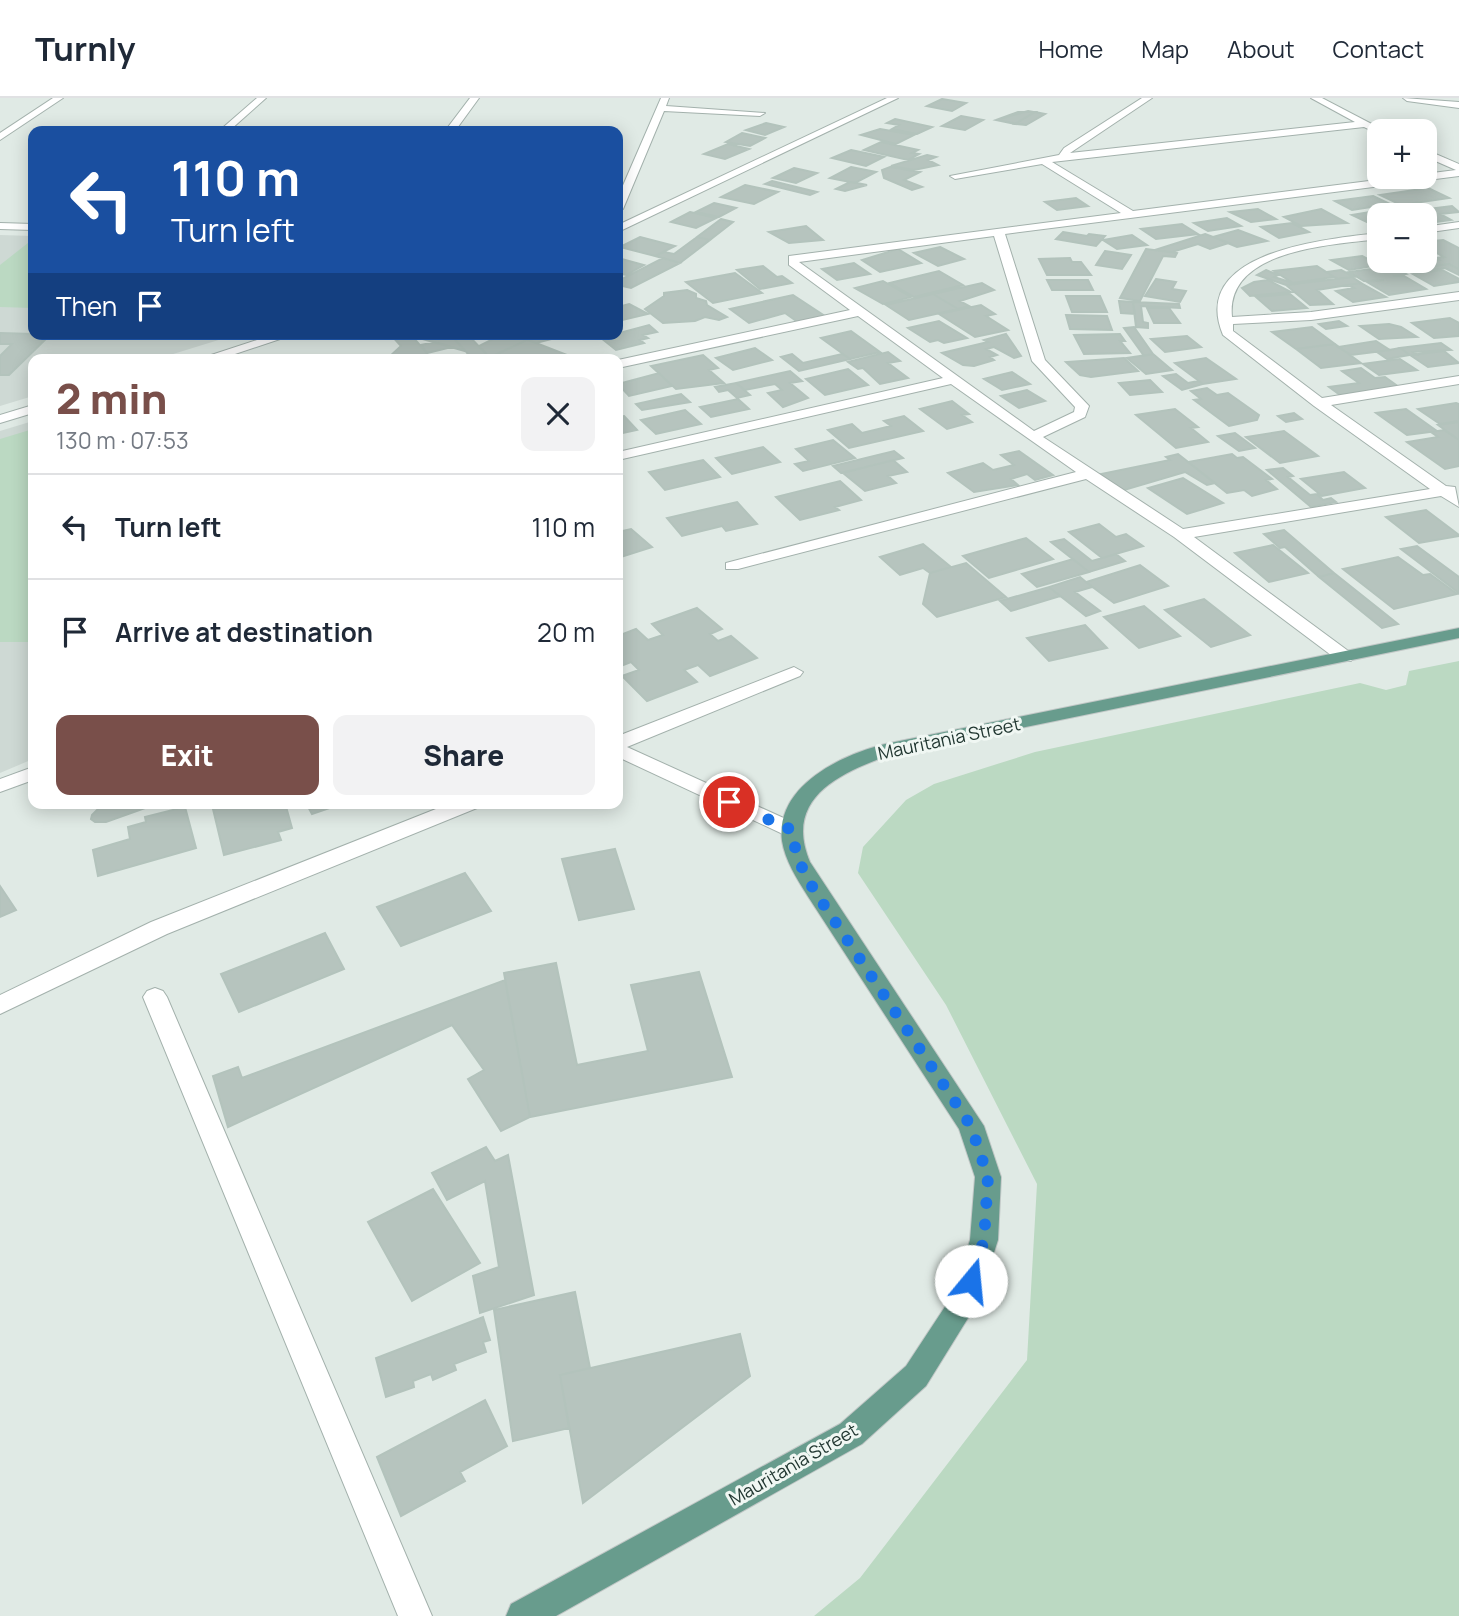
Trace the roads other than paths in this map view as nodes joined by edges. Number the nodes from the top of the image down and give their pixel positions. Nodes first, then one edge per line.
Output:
1 (59, 98) edge
2 (262, 98) edge
3 (475, 98) edge
4 (665, 98) edge
5 (894, 98) edge
6 (1148, 98) edge
7 (1315, 98) edge
8 (1407, 98) edge
9 (1459, 106) edge
10 (660, 108) junction
11 (760, 113) dead end
12 (1363, 124) junction
13 (230, 126) edge
14 (454, 126) edge
15 (1367, 126) edge
16 (0, 137) edge
17 (1063, 157) junction
18 (1437, 159) edge
19 (1044, 161) junction
20 (1459, 171) edge
21 (955, 176) dead end
22 (623, 197) edge
23 (1130, 214) junction
24 (0, 226) edge
25 (28, 227) edge
26 (623, 227) edge
27 (1456, 228) edge
28 (1437, 229) edge
29 (998, 230) junction
30 (1367, 238) edge
31 (1459, 296) edge
32 (860, 312) junction
33 (1224, 321) junction
34 (269, 340) edge
35 (222, 354) edge
36 (623, 363) edge
37 (951, 380) junction
38 (1459, 380) edge
39 (1319, 403) junction
40 (28, 411) edge
41 (0, 419) edge
42 (1033, 437) junction
43 (623, 455) edge
44 (1086, 474) junction
45 (1451, 490) edge
46 (1459, 502) edge
47 (1180, 534) junction
48 (732, 566) dead end
49 (1459, 633) edge
50 (1345, 657) junction
51 (794, 672) dead end
52 (623, 741) edge
53 (623, 752) edge
54 (28, 775) edge
55 (0, 786) edge
56 (455, 809) edge
57 (792, 830) junction
58 (155, 997) dead end
59 (0, 1005) edge
60 (415, 1616) edge
61 (523, 1616) edge

1 - 16 street
2 - 13 street
3 - 14 street
4 - 10 street
5 - 26 street
6 - 17 street
7 - 12 street
8 - 9 street
10 - 11 street
10 - 22 street
12 - 15 street
12 - 17 street
17 - 19 street
18 - 20 street
19 - 21 street
19 - 23 street
20 - 23 street
23 - 29 street
24 - 25 street
27 - 28 street
29 - 32 street
29 - 42 street
30 - 33 street
31 - 33 street
32 - 36 street
32 - 37 street
33 - 39 street
34 - 35 street
37 - 42 street
37 - 43 street
38 - 39 street
39 - 45 street
40 - 41 street
42 - 44 street
44 - 47 street
44 - 48 street
45 - 46 street
45 - 47 street
47 - 50 street
49 - 50 main road, Mauritania Street
50 - 57 main road, Mauritania Street
51 - 52 street
53 - 57 street
54 - 55 street
56 - 59 street
57 - 61 main road, Mauritania Street
58 - 60 street

